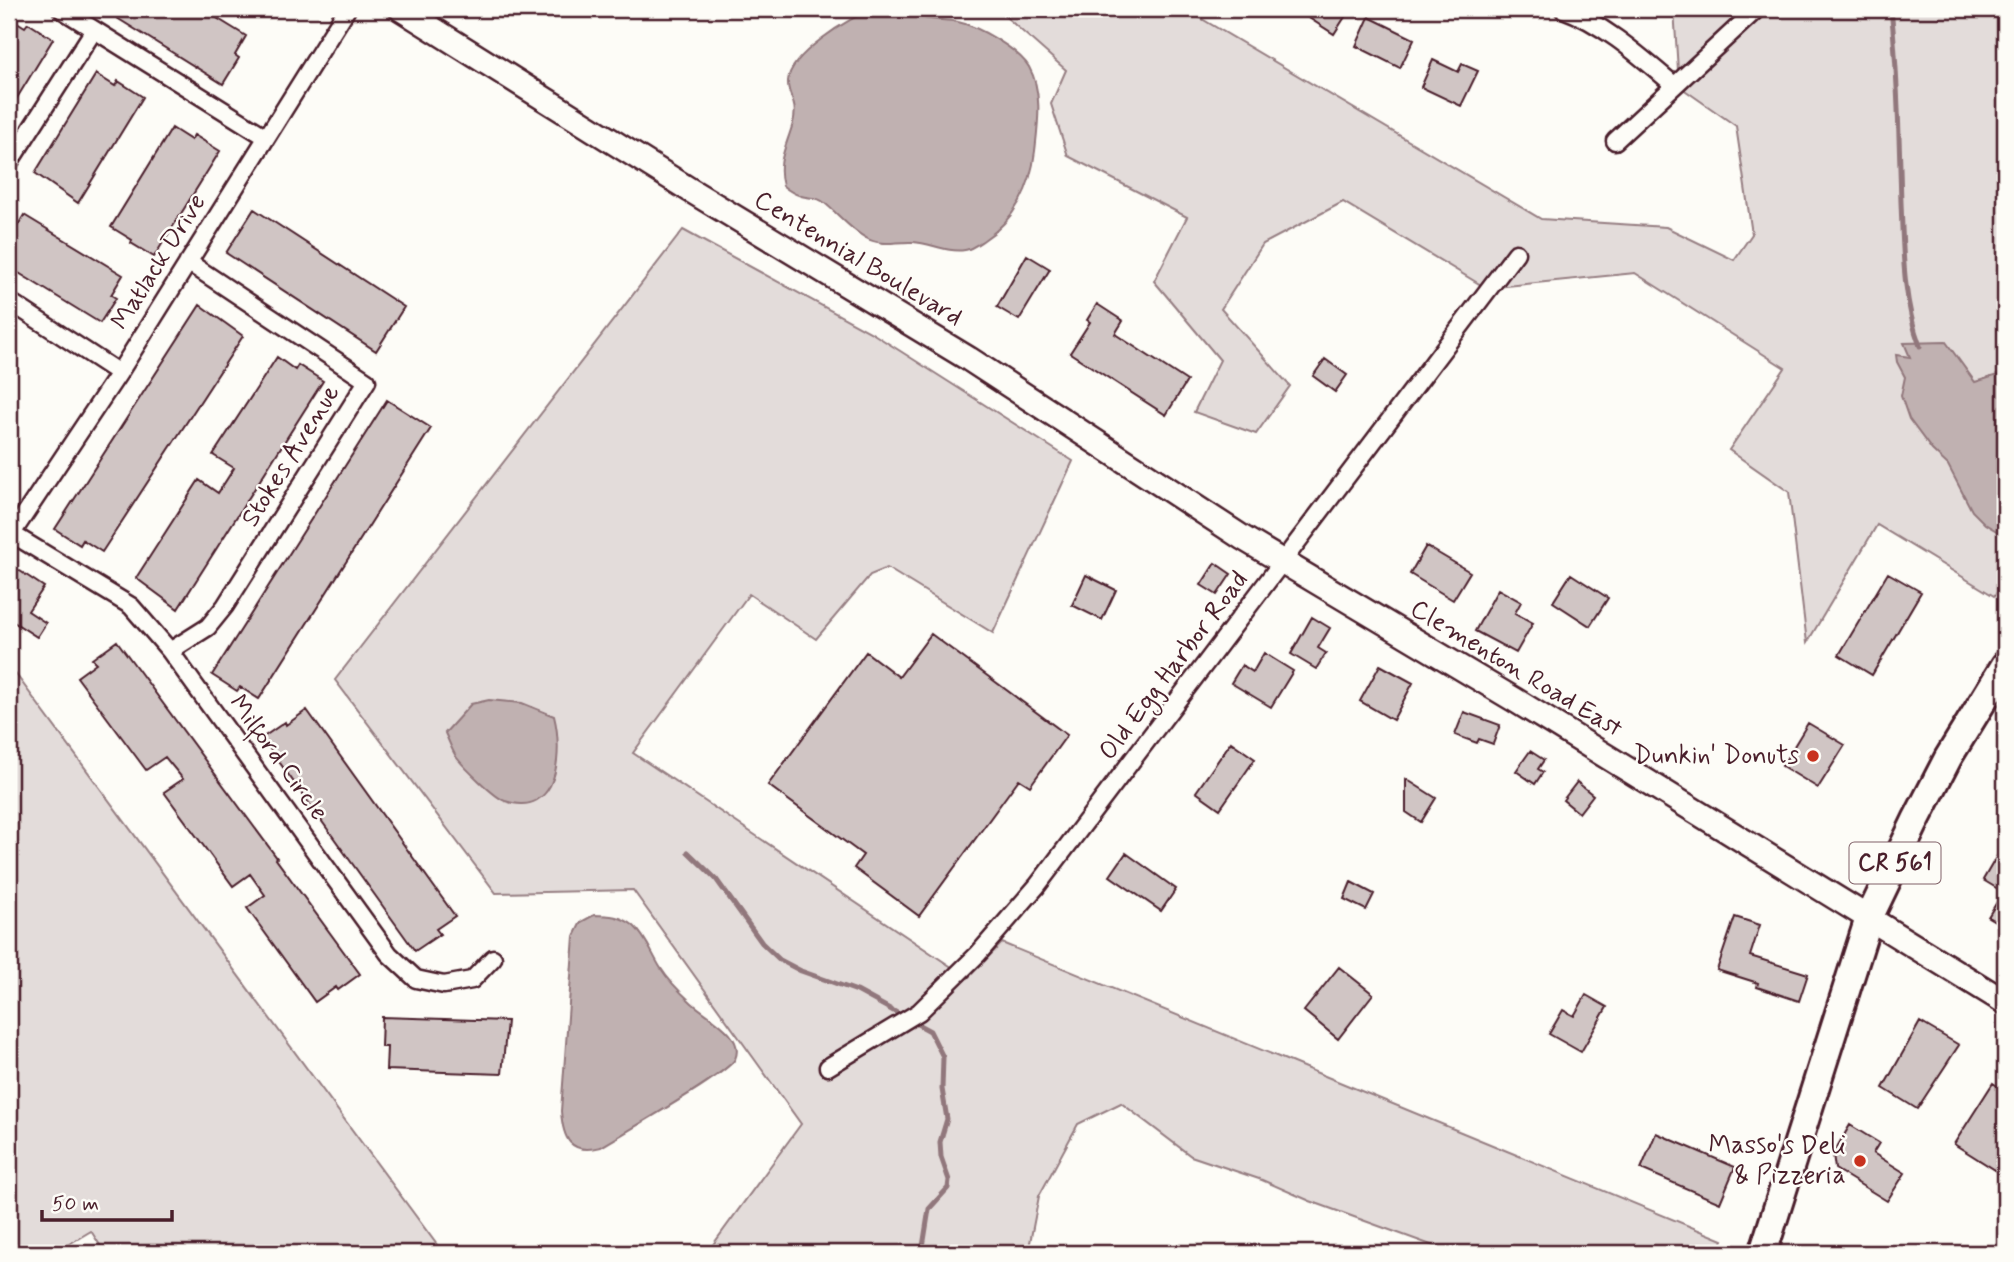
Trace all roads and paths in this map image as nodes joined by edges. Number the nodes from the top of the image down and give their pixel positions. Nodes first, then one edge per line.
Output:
1 (61, 9) edge
2 (347, 9) edge
3 (401, 9) edge
4 (1563, 9) edge
5 (1756, 9) edge
6 (94, 30) junction
7 (1674, 85) junction
8 (266, 137) junction
9 (1615, 141) dead end
10 (9, 163) edge
11 (1516, 253) dead end
12 (188, 262) junction
13 (9, 301) edge
14 (119, 373) junction
15 (10, 536) edge
16 (1284, 562) junction
17 (170, 651) junction
18 (2005, 664) edge
19 (1869, 918) junction
20 (493, 958) dead end
21 (2005, 1002) edge
22 (828, 1067) dead end
23 (1763, 1253) edge

1 - 6 street
2 - 8 street, Matlack Drive
3 - 16 main road, Centennial Boulevard
4 - 7 street
5 - 7 street
6 - 8 street
6 - 10 street
7 - 9 street
8 - 12 street, Matlack Drive
11 - 16 street, Old Egg Harbor Road
12 - 14 street, Matlack Drive
12 - 17 street, Stokes Avenue
13 - 14 street
14 - 15 street, Matlack Drive
15 - 17 street, Milford Circle
16 - 19 main road, Clementon Road East
16 - 22 street, Old Egg Harbor Road
17 - 20 street, Milford Circle
18 - 19 main road, CR 561
19 - 21 main road, Clementon Road East
19 - 23 main road, CR 561

